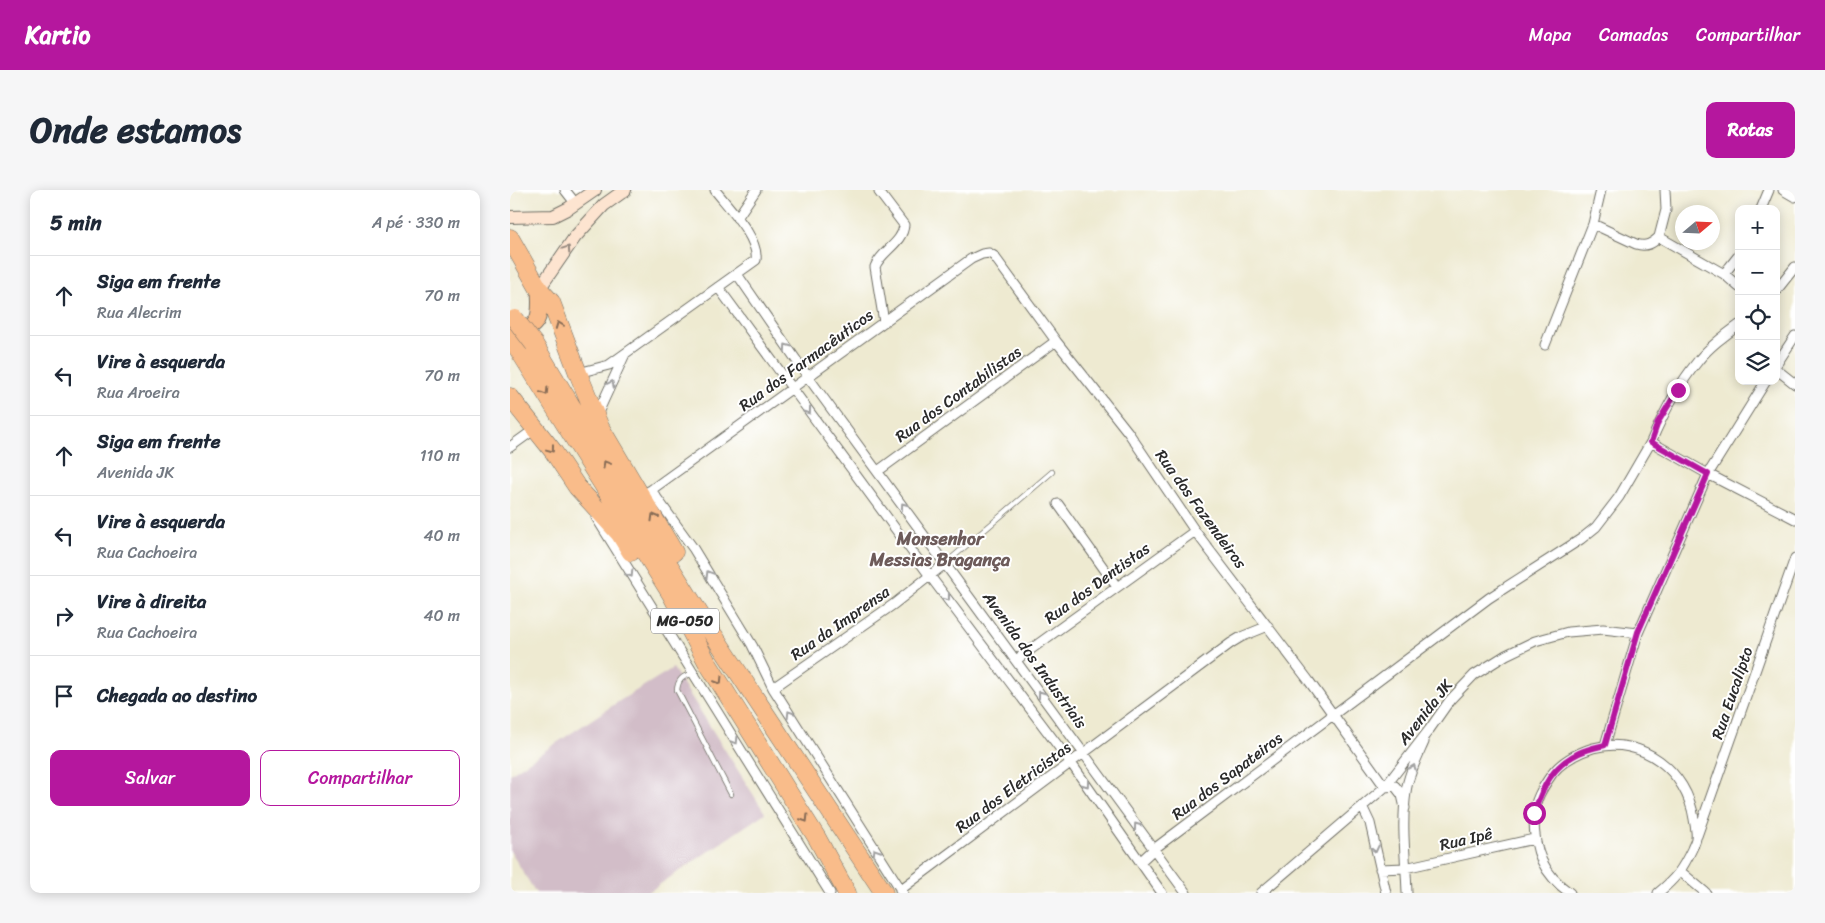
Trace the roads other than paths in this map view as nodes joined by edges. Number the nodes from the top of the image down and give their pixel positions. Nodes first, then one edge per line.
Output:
1 (565, 190) edge
2 (595, 190) edge
3 (625, 190) edge
4 (715, 190) edge
5 (756, 190) edge
6 (1601, 190) edge
7 (1665, 190) edge
8 (1769, 190) edge
9 (1783, 190) edge
10 (878, 192) dead end
11 (1795, 197) edge
12 (576, 204) junction
13 (1763, 205) edge
14 (510, 217) edge
15 (736, 218) junction
16 (1593, 224) junction
17 (1659, 237) junction
18 (510, 238) edge
19 (989, 253) joint
20 (1735, 260) edge
21 (1795, 267) edge
22 (737, 274) junction
23 (1724, 274) junction
24 (1735, 284) edge
25 (1780, 286) edge
26 (718, 287) junction
27 (539, 289) junction
28 (884, 322) junction
29 (1735, 328) edge
30 (516, 332) edge
31 (1795, 336) edge
32 (1056, 341) junction
33 (1545, 345) dead end
34 (626, 351) junction
35 (1780, 360) edge
36 (1780, 371) edge
37 (578, 374) junction
38 (808, 377) junction
39 (1795, 384) edge
40 (1764, 385) edge
41 (792, 389) junction
42 (510, 397) edge
43 (596, 417) junction
44 (535, 429) junction
45 (1651, 442) junction
46 (510, 447) edge
47 (878, 471) junction
48 (1052, 472) dead end
49 (1708, 474) junction
50 (577, 488) junction
51 (646, 492) junction
52 (1058, 504) dead end
53 (1795, 518) edge
54 (1194, 531) junction
55 (1795, 558) edge
56 (946, 563) junction
57 (930, 576) junction
58 (1117, 587) junction
59 (1268, 626) junction
60 (1638, 632) junction
61 (1016, 660) junction
62 (707, 662) junction
63 (692, 674) junction
64 (773, 688) junction
65 (1333, 716) junction
66 (1429, 730) junction
67 (1605, 745) junction
68 (1084, 752) junction
69 (793, 756) junction
70 (1071, 763) junction
71 (1384, 787) junction
72 (731, 794) dead end
73 (1362, 806) junction
74 (1405, 808) junction
75 (1696, 838) junction
76 (1534, 839) junction
77 (1154, 849) junction
78 (1140, 862) junction
79 (1405, 868) junction
80 (1380, 869) junction
81 (1680, 872) junction
82 (1407, 880) junction
83 (896, 892) edge
84 (830, 893) edge
85 (846, 893) edge
86 (1162, 893) edge
87 (1186, 893) edge
88 (1261, 893) edge
89 (1386, 893) edge
90 (1408, 893) edge
91 (1413, 893) edge
92 (1570, 893) edge
93 (1658, 893) edge
94 (1706, 893) edge

1 - 12 street
2 - 12 main road
27 -> 3 main road
4 - 15 street
5 - 15 street
6 - 16 street
7 - 17 street
8 - 13 street
9 - 11 street
10 - 28 street
12 - 14 main road
15 - 22 street
16 - 17 street
16 - 33 street
17 - 23 street
18 - 27 highway
19 - 28 street, Rua dos Farmacêuticos
19 - 32 street, Rua dos Fazendeiros
20 - 23 street
21 - 25 street
22 - 26 street
38 -> 22 street, Avenida dos Industriais
23 - 24 street
26 - 34 street
26 - 41 street, Avenida dos Industriais
27 - 30 main road
37 -> 27 highway
28 - 38 street, Rua dos Farmacêuticos
29 - 45 street, Rua dos Sapateiros
30 -> 62 highway, MG-050
69 -> 30 highway, MG-050
31 - 35 street
32 - 47 street, Rua dos Contabilistas
32 - 54 street, Rua dos Fazendeiros
34 - 37 street
43 -> 34 street
36 - 39 street
37 - 43 highway
38 - 41 street, Rua dos Farmacêuticos
38 - 47 street, Avenida dos Industriais
40 - 49 street
41 - 51 street, Rua dos Farmacêuticos
41 -> 57 street, Avenida dos Industriais
42 - 44 highway
43 - 51 highway
44 - 46 street
44 -> 50 highway
45 - 49 street
45 - 65 street, Rua dos Sapateiros
56 -> 47 street, Avenida dos Industriais
48 - 56 lane
49 - 53 street
49 - 60 street
50 - 62 highway
50 -> 63 street
64 -> 51 street
69 -> 51 highway
52 - 58 street
54 - 58 street, Rua dos Dentistas
54 - 59 street, Rua dos Fazendeiros
55 - 75 street, Rua Eucalipto
56 - 57 street, Rua da Imprensa
56 - 61 street, Avenida dos Industriais
57 - 64 street, Rua da Imprensa
57 -> 70 street, Avenida dos Industriais
58 - 61 street, Rua dos Dentistas
59 - 65 street, Rua dos Fazendeiros
59 - 68 street, Rua dos Eletricistas
60 - 66 street, Avenida JK
60 - 67 street
68 -> 61 street, Avenida dos Industriais
62 -> 85 highway, MG-050
63 - 72 lane
63 -> 84 street
83 -> 64 street
65 - 71 street, Rua dos Fazendeiros
65 - 77 street, Rua dos Sapateiros
66 - 71 street, Avenida JK
74 -> 66 street
67 - 75 street
67 - 76 street
68 - 70 street, Rua dos Eletricistas
77 -> 68 street, Avenida dos Industriais
69 - 83 highway, MG-050
70 -> 78 street, Avenida dos Industriais
70 - 83 street, Rua dos Eletricistas
71 - 73 street, Avenida JK
71 - 74 street
73 -> 80 street
73 - 88 street, Avenida JK
74 - 79 street
75 - 81 street, Rua Eucalipto
76 - 79 street, Rua Ipê
76 - 92 street
77 - 78 street, Rua dos Sapateiros
77 - 87 street, Avenida dos Industriais
78 - 86 street, Avenida dos Industriais
79 - 80 street, Rua Ipê
79 - 82 street
80 - 89 street
81 - 93 street
81 - 94 street
82 - 90 street
82 - 91 street

